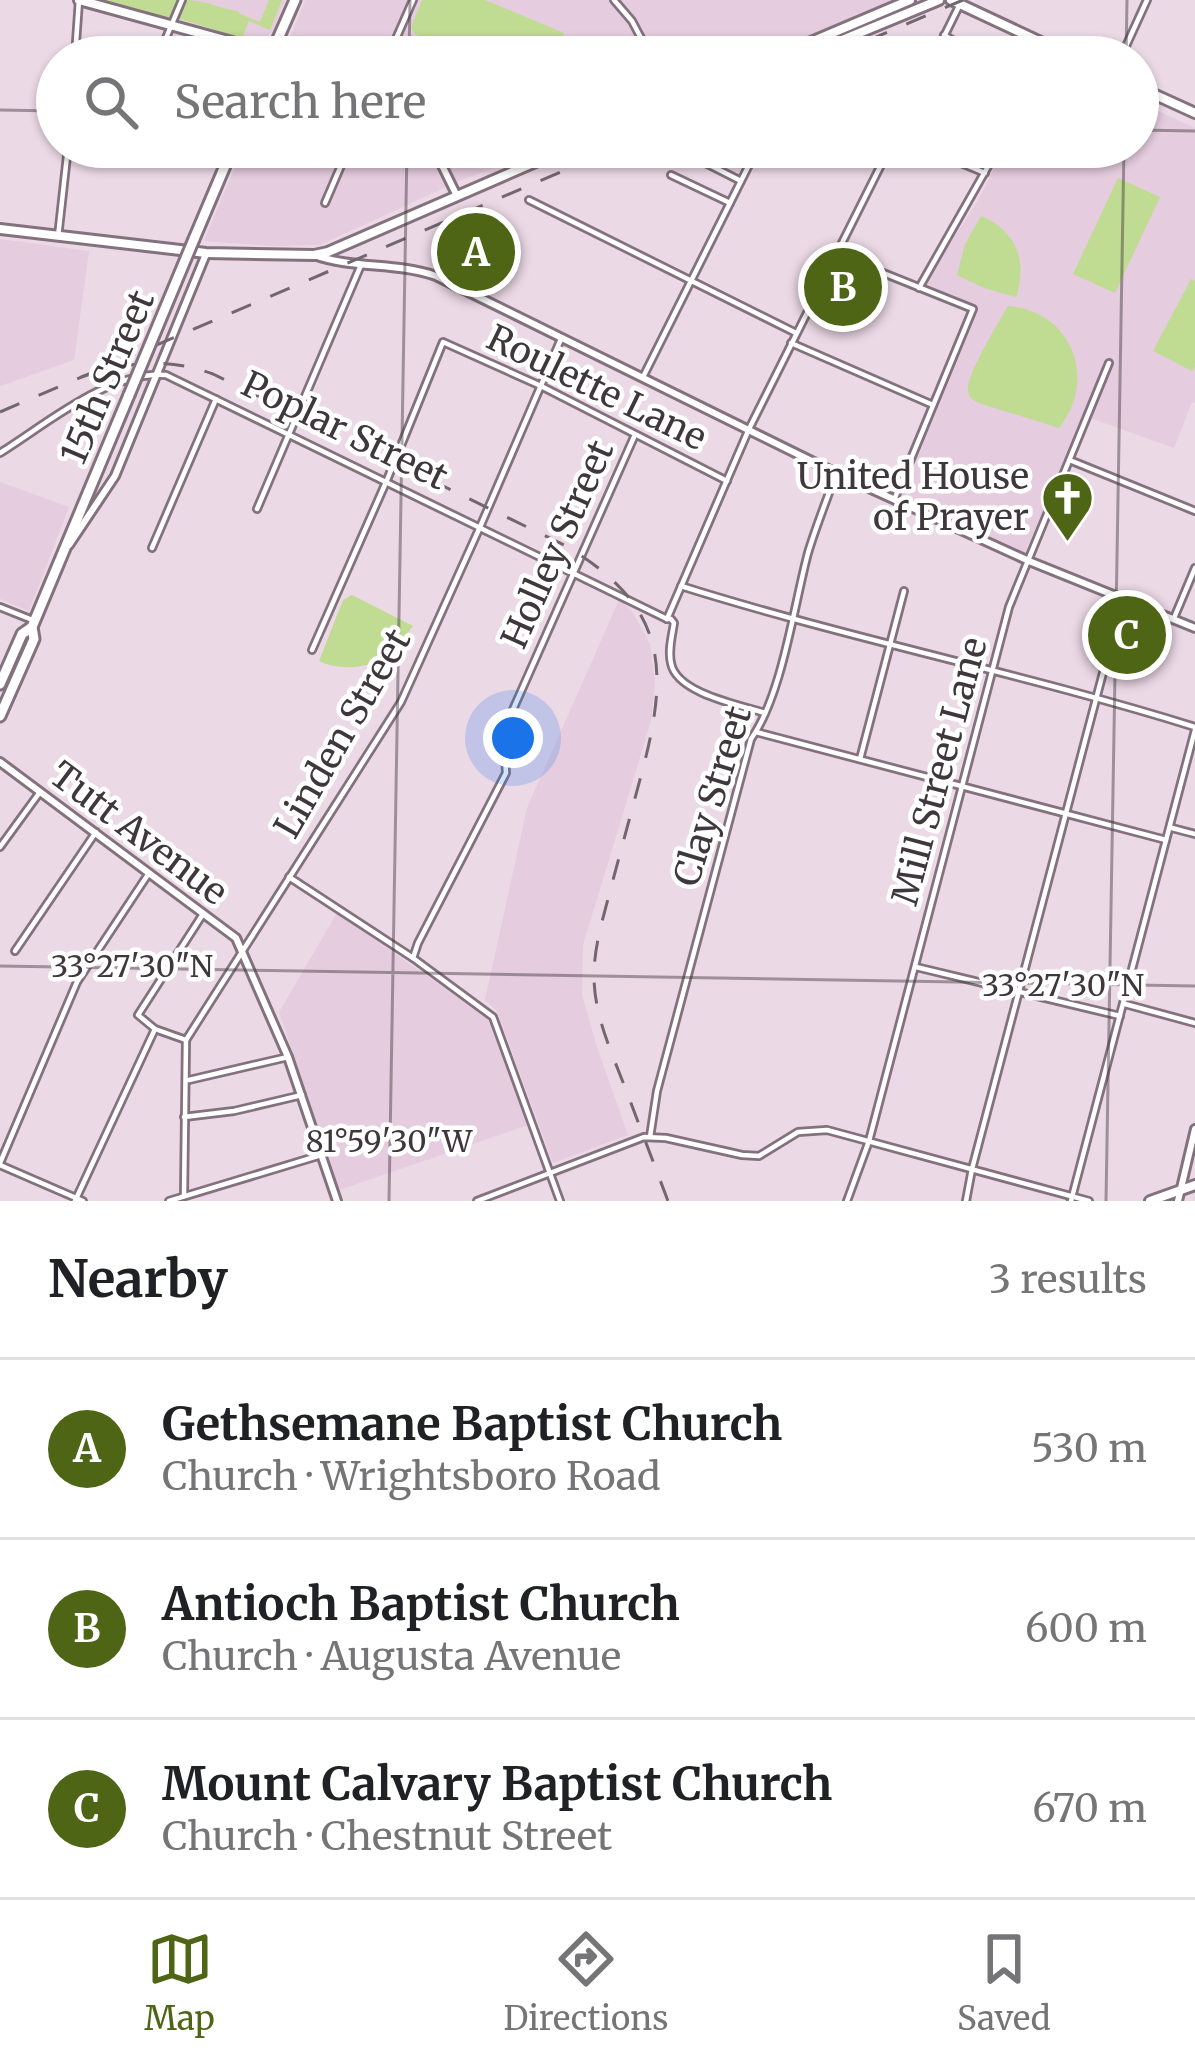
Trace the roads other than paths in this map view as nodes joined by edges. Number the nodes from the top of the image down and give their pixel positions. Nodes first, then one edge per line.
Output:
1 (79, 0) edge
2 (182, 0) edge
3 (295, 0) edge
4 (413, 0) edge
5 (614, 0) edge
6 (939, 0) edge
7 (1148, 0) edge
8 (904, 1) edge
9 (955, 2) edge
10 (171, 25) junction
11 (944, 35) edge
12 (76, 36) edge
13 (167, 36) edge
14 (208, 36) edge
15 (279, 36) edge
16 (397, 36) edge
17 (639, 36) edge
18 (826, 36) edge
19 (852, 36) edge
20 (1028, 36) edge
21 (1131, 36) edge
22 (1159, 97) edge
23 (1195, 113) edge
24 (66, 168) edge
25 (224, 168) edge
26 (340, 168) edge
27 (443, 168) edge
28 (519, 168) edge
29 (715, 168) edge
30 (748, 168) edge
31 (879, 168) edge
32 (973, 168) edge
33 (988, 168) edge
34 (985, 173) junction
35 (671, 175) dead end
36 (741, 181) junction
37 (456, 194) junction
38 (529, 200) dead end
39 (325, 203) dead end
40 (730, 203) junction
41 (0, 229) edge
42 (58, 237) junction
43 (206, 253) junction
44 (836, 254) junction
45 (311, 255) junction
46 (361, 265) junction
47 (691, 281) junction
48 (919, 288) junction
49 (796, 334) junction
50 (562, 338) junction
51 (791, 343) junction
52 (1109, 364) dead end
53 (156, 374) junction
54 (643, 377) junction
55 (541, 386) junction
56 (217, 397) junction
57 (933, 405) junction
58 (749, 429) junction
59 (290, 434) junction
60 (634, 435) junction
61 (0, 453) edge
62 (1071, 461) junction
63 (836, 473) junction
64 (387, 480) junction
65 (727, 481) junction
66 (894, 500) junction
67 (257, 508) dead end
68 (1195, 511) edge
69 (480, 527) junction
70 (152, 548) dead end
71 (64, 552) junction
72 (1030, 561) junction
73 (1195, 568) edge
74 (574, 573) junction
75 (681, 586) junction
76 (904, 592) dead end
77 (1125, 600) junction
78 (0, 607) edge
79 (667, 619) junction
80 (1173, 619) junction
81 (791, 620) junction
82 (33, 624) junction
83 (1195, 628) edge
84 (891, 643) junction
85 (312, 650) dead end
86 (993, 670) junction
87 (0, 684) edge
88 (1097, 699) junction
89 (765, 713) junction
90 (0, 716) edge
91 (1195, 729) edge
92 (756, 732) junction
93 (860, 759) junction
94 (0, 761) edge
95 (963, 786) junction
96 (40, 793) junction
97 (1066, 815) junction
98 (1171, 828) junction
99 (96, 832) junction
100 (1195, 834) edge
101 (1166, 840) junction
102 (0, 847) edge
103 (149, 873) junction
104 (289, 877) junction
105 (203, 914) junction
106 (242, 950) junction
107 (15, 952) dead end
108 (413, 958) junction
109 (915, 967) junction
110 (1019, 992) junction
111 (1124, 1003) junction
112 (1120, 1016) junction
113 (1195, 1023) edge
114 (155, 1029) junction
115 (186, 1040) junction
116 (288, 1057) junction
117 (188, 1080) junction
118 (302, 1095) junction
119 (184, 1117) junction
120 (1195, 1129) edge
121 (650, 1137) junction
122 (869, 1142) junction
123 (321, 1155) junction
124 (0, 1164) edge
125 (972, 1169) junction
126 (549, 1172) junction
127 (1195, 1185) edge
128 (1181, 1190) junction
129 (184, 1196) junction
130 (1072, 1199) edge
131 (78, 1200) edge
132 (169, 1201) edge
133 (337, 1201) edge
134 (477, 1201) edge
135 (560, 1201) edge
136 (847, 1201) edge
137 (966, 1201) edge
138 (1089, 1201) edge
139 (1150, 1201) edge
140 (1178, 1201) edge

1 - 10 main road
1 - 12 street
2 - 10 street
3 - 15 main road
4 - 16 street
5 - 17 street
6 - 19 main road
7 - 21 street
8 - 18 main road
9 - 11 street
9 - 20 main road
10 - 13 street
10 - 14 main road
22 - 23 main road
24 - 42 street
25 - 71 main road, 15th Street, bridge
26 - 39 street
27 - 37 street
28 - 37 main road
29 - 36 street
30 - 36 street
31 - 44 street
32 - 34 street
33 - 34 street
34 - 48 street
35 - 40 street
36 - 40 street
37 - 45 main road
38 - 47 street
40 - 47 street
41 - 42 main road
42 - 43 main road
43 - 45 main road
43 - 53 street
44 - 48 street
44 - 49 street
45 - 46 street
46 - 50 street
46 - 59 street
47 - 49 street
47 - 54 street
48 - 57 street
49 - 51 street
50 - 54 street
50 - 55 street, Linden Street
51 - 57 street
51 - 58 street
52 - 62 street, Mill Street Lane
53 - 56 street, Poplar Street
53 - 61 street
53 - 71 street
54 - 58 street
55 - 60 street, Roulette Lane
55 - 64 street, Roulette Lane
55 - 69 street, Linden Street
56 - 59 street, Poplar Street
56 - 70 street
57 - 66 street
58 - 63 street
58 - 65 street
59 - 64 street, Poplar Street
59 - 67 street
60 - 65 street, Roulette Lane
60 - 74 street, Holley Street
62 - 68 street
62 - 72 street, Mill Street Lane
63 - 66 street
63 - 81 street, Clay Street
64 - 69 street, Poplar Street
64 - 85 street
65 - 75 street
66 - 72 street
69 - 74 street, Poplar Street
69 - 104 street, Linden Street
71 - 82 main road, 15th Street
72 - 77 street
72 - 86 street, Mill Street Lane
73 - 80 street
74 - 79 street, Poplar Street
74 - 108 street, Holley Street
75 - 79 street
75 - 81 street
76 - 84 street
77 - 80 street
77 - 88 street
78 - 82 street
79 - 89 street
80 - 83 street
81 - 84 street
81 - 89 street, Clay Street
82 - 87 main road, 15th Street
82 - 90 main road, 15th Street
84 - 86 street
84 - 93 street
86 - 88 street
86 - 95 street, Mill Street Lane
88 - 91 street
88 - 97 street
89 - 92 street, Clay Street
91 - 98 street
92 - 93 street
92 - 121 street, Clay Street
93 - 95 street
94 - 96 street, Tutt Avenue
95 - 97 street
95 - 109 street, Mill Street Lane
96 - 99 street, Tutt Avenue
96 - 102 street
97 - 101 street
97 - 110 street
98 - 100 street
98 - 101 street
99 - 103 street, Tutt Avenue
99 - 107 street
101 - 111 street
103 - 105 street, Tutt Avenue
103 - 124 street
104 - 106 street, Linden Street
104 - 108 street
105 - 106 street, Tutt Avenue
105 - 114 street
106 - 115 street, Linden Street
106 - 116 street
108 - 126 street
109 - 110 street
109 - 122 street, Mill Street Lane
110 - 112 street
110 - 125 street
111 - 112 street
111 - 113 street
112 - 130 street
114 - 115 street
114 - 131 street
115 - 117 street
116 - 117 street
116 - 118 street
117 - 119 street
118 - 119 street
118 - 123 street
119 - 129 street
120 - 128 street
121 - 122 street
121 - 126 street
122 - 125 street
122 - 136 street, Mill Street Lane
123 - 129 street
123 - 133 street
124 - 131 street
125 - 130 street
125 - 137 street
126 - 134 street
126 - 135 street
127 - 128 main road
128 - 139 main road
128 - 140 street
129 - 132 street
130 - 138 street

